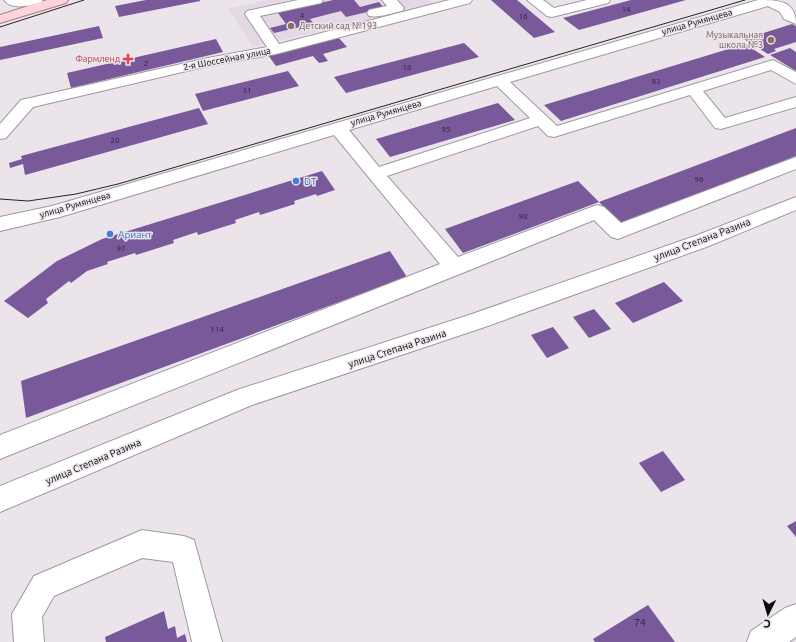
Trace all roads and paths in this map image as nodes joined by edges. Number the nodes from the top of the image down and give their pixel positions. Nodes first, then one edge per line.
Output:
1 (11, 0) edge
2 (61, 0) edge
3 (316, 0) edge
4 (389, 0) edge
5 (465, 0) edge
6 (534, 0) edge
7 (603, 0) edge
8 (770, 0) edge
9 (37, 3) edge
10 (0, 20) edge
11 (796, 20) edge
12 (272, 44) junction
13 (796, 79) edge
14 (499, 80) junction
15 (693, 89) junction
16 (796, 102) edge
17 (540, 120) junction
18 (337, 127) junction
19 (0, 134) edge
20 (796, 163) edge
21 (375, 174) junction
22 (796, 203) edge
23 (0, 224) edge
24 (454, 267) junction
25 (0, 447) edge
26 (0, 499) edge
27 (796, 619) edge
28 (29, 642) edge
29 (207, 642) edge
30 (762, 642) edge

1 - 9 street
2 - 9 main road
3 - 12 street
4 - 12 street
5 - 12 street, 2-я Шоссейная улица
6 - 7 street
8 - 11 street
8 - 14 street, улица Румянцева
9 - 10 main road
12 - 19 street, 2-я Шоссейная улица
13 - 15 street
14 - 17 street
14 - 18 street, улица Румянцева
15 - 16 street
15 - 17 street
17 - 21 street
18 - 21 street
18 - 23 street, улица Румянцева
20 - 24 street
21 - 24 street
22 - 26 street, улица Степана Разина
24 - 25 street
27 - 30 street
28 - 29 street

